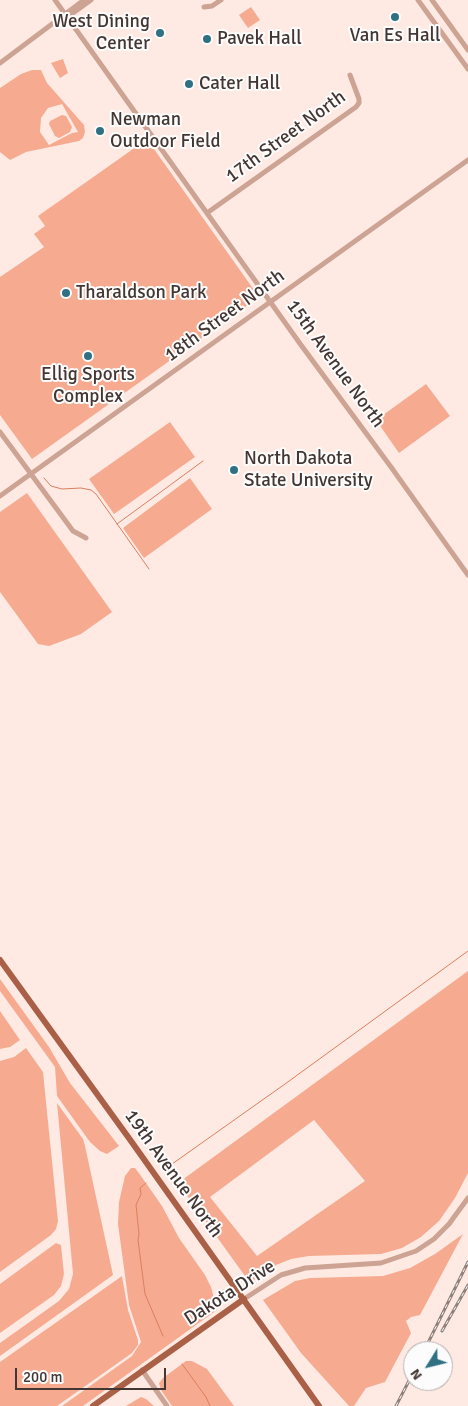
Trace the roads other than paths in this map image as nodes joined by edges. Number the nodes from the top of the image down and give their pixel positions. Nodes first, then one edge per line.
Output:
1 (55, 0) edge
2 (84, 0) edge
3 (91, 0) edge
4 (221, 0) edge
5 (418, 0) edge
6 (432, 0) edge
7 (204, 7) dead end
8 (66, 15) junction
9 (468, 50) edge
10 (0, 63) edge
11 (468, 69) edge
12 (350, 75) dead end
13 (468, 160) edge
14 (207, 213) junction
15 (271, 302) junction
16 (0, 432) edge
17 (30, 474) junction
18 (0, 496) edge
19 (86, 538) dead end
20 (468, 575) edge
21 (0, 960) edge
22 (468, 1198) edge
23 (244, 1299) junction
24 (142, 1370) junction
25 (93, 1406) edge
26 (167, 1406) edge
27 (319, 1406) edge

1 - 8 street, 15th Avenue North
2 - 8 street
3 - 8 street
4 - 7 street
5 - 11 street
6 - 9 street
8 - 10 street
8 - 14 street, 15th Avenue North
12 - 14 street, 17th Street North
13 - 15 street, 18th Street North
14 - 15 street, 15th Avenue North
15 - 17 street, 18th Street North
15 - 20 street, 15th Avenue North
16 - 17 street
17 - 18 street, 18th Street North
17 - 19 street
21 - 23 main road, 19th Avenue North
22 - 23 street, Dakota Drive
23 - 24 main road, Dakota Drive
23 - 27 main road, 19th Avenue North
24 - 25 main road, Dakota Drive
24 - 26 street

